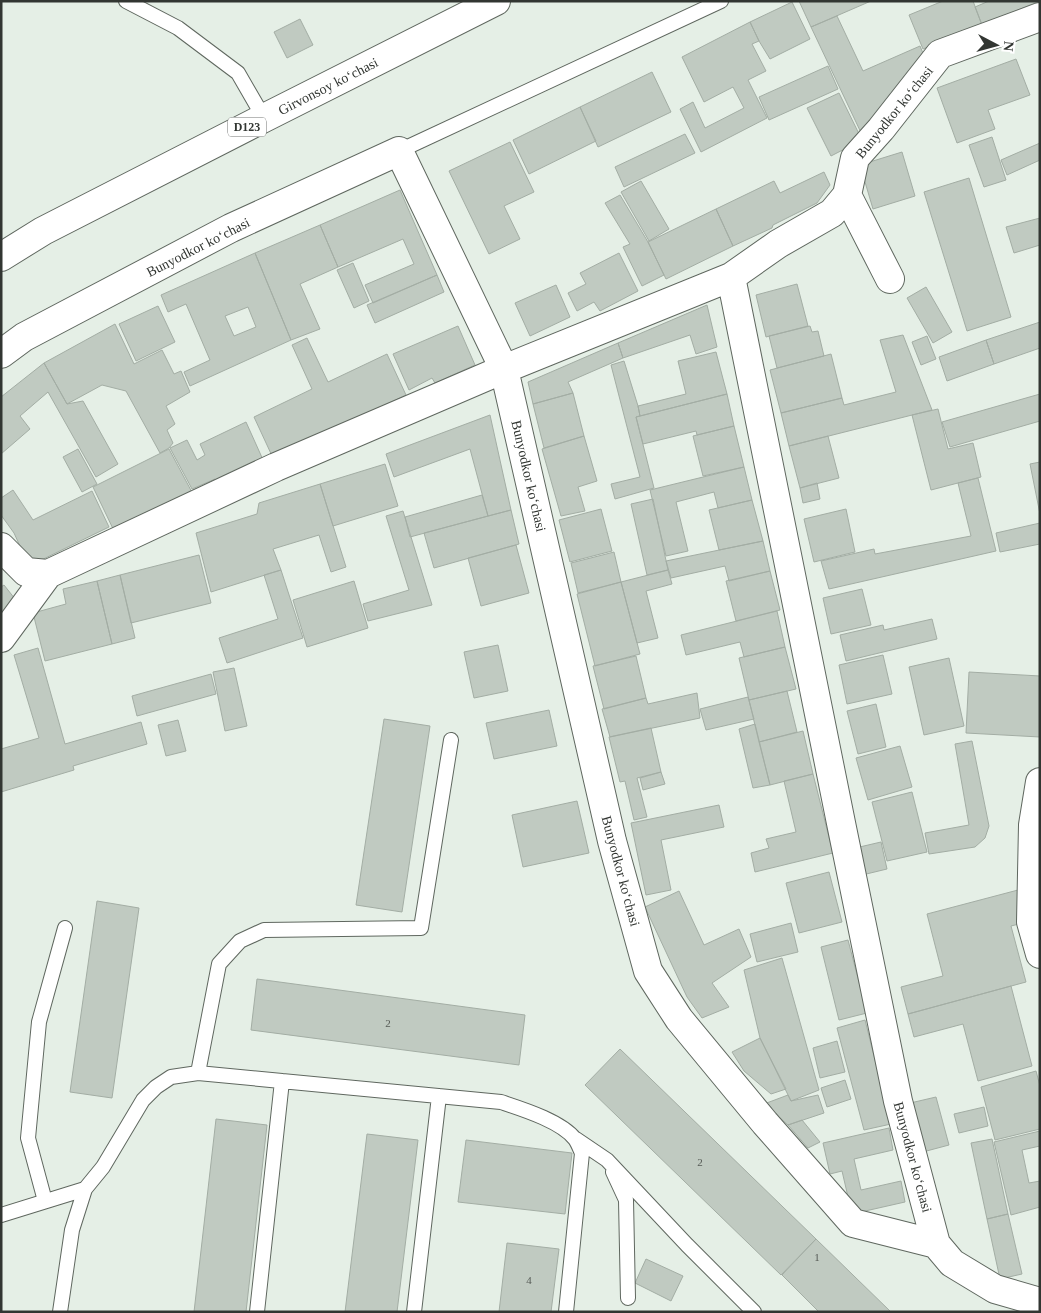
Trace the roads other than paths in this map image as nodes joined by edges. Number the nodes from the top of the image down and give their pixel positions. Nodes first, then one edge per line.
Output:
1 (126, 1) edge
2 (496, 1) edge
3 (721, 1) edge
4 (1040, 17) edge
5 (264, 118) junction
6 (399, 151) junction
7 (847, 195) junction
8 (1, 257) edge
9 (731, 277) junction
10 (890, 279) dead end
11 (1, 354) edge
12 (504, 370) junction
13 (1, 547) edge
14 (48, 574) junction
15 (2, 638) edge
16 (451, 740) dead end
17 (1040, 782) edge
18 (65, 928) dead end
19 (1040, 954) edge
20 (198, 1073) junction
21 (282, 1081) junction
22 (439, 1096) junction
23 (576, 1139) junction
24 (607, 1160) junction
25 (85, 1189) junction
26 (45, 1201) junction
27 (1, 1215) edge
28 (936, 1244) junction
29 (628, 1298) dead end
30 (1040, 1302) edge
31 (60, 1312) edge
32 (257, 1312) edge
33 (414, 1312) edge
34 (566, 1312) edge
35 (754, 1312) edge

1 - 5 lane
2 - 5 street, Girvonsoy koʻchasi / D123
3 - 6 lane
4 - 7 street, Bunyodkor koʻchasi
5 - 8 street, Girvonsoy koʻchasi / D123
6 - 11 street, Bunyodkor koʻchasi
6 - 12 street, Bunyodkor koʻchasi
7 - 9 street, Bunyodkor koʻchasi
7 - 10 street
9 - 12 street, Bunyodkor koʻchasi
9 - 28 street, Bunyodkor koʻchasi
12 - 14 street, Bunyodkor koʻchasi
12 - 28 street, Bunyodkor koʻchasi
13 - 14 street
14 - 15 street
16 - 20 lane
17 - 19 street
18 - 26 lane
20 - 21 lane
20 - 25 lane
21 - 22 lane
21 - 32 lane
22 - 23 lane
22 - 33 lane
23 - 24 lane
23 - 34 lane
24 - 29 lane
24 - 35 lane
25 - 26 lane
25 - 31 lane
26 - 27 lane
28 - 30 street, Bunyodkor koʻchasi

